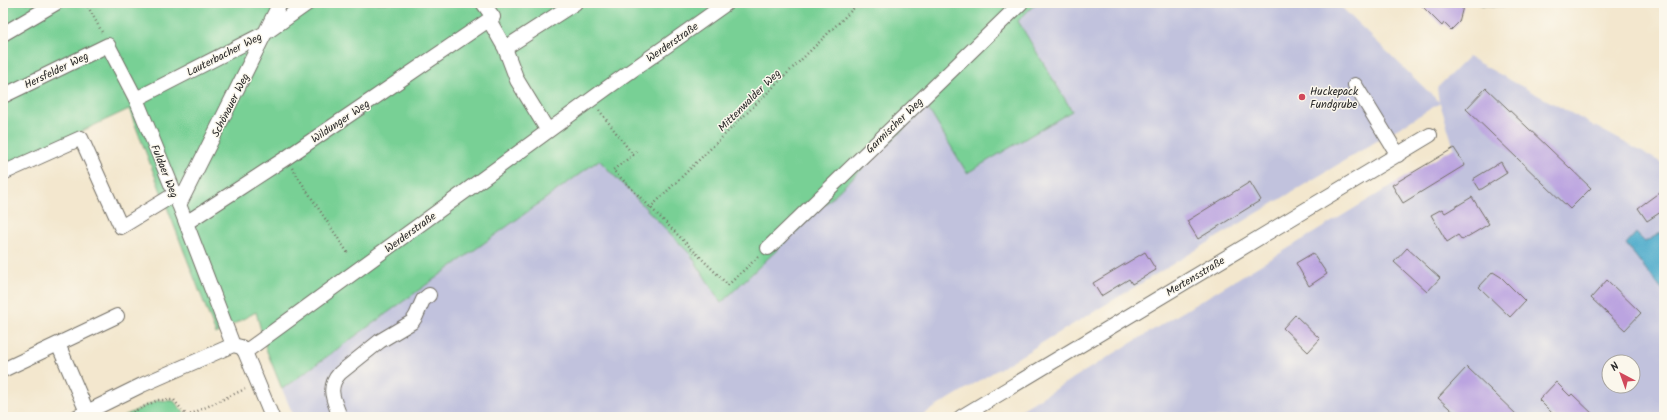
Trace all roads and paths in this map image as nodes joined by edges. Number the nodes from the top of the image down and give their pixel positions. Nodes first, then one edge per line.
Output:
1 (56, 3) edge
2 (86, 3) edge
3 (280, 3) edge
4 (308, 3) edge
5 (483, 3) edge
6 (575, 3) edge
7 (727, 3) edge
8 (859, 3) edge
9 (1021, 3) edge
10 (491, 19) junction
11 (267, 32) junction
12 (3, 34) edge
13 (108, 45) junction
14 (505, 48) junction
15 (1355, 85) dead end
16 (3, 96) edge
17 (136, 99) junction
18 (592, 100) junction
19 (548, 131) junction
20 (1430, 135) dead end
21 (636, 151) dead end
22 (633, 154) junction
23 (1398, 155) junction
24 (286, 158) junction
25 (3, 173) edge
26 (177, 200) junction
27 (650, 208) junction
28 (186, 223) junction
29 (768, 248) joint
30 (349, 255) dead end
31 (429, 295) dead end
32 (117, 316) dead end
33 (58, 344) junction
34 (233, 345) junction
35 (245, 352) junction
36 (3, 370) edge
37 (244, 389) dead end
38 (82, 415) edge
39 (122, 417) edge
40 (272, 417) edge
41 (340, 417) edge
42 (961, 417) edge

1 - 12 street
2 - 13 path
3 - 11 street, Schönauer Weg
4 - 11 street, Lauterbacher Weg
5 - 10 street
6 - 14 street
7 - 18 street, Werderstraße
8 - 27 path, Mittenwalder Weg
9 - 29 street, Garmischer Weg
10 - 14 street
10 - 24 street, Wildunger Weg
11 - 17 street, Lauterbacher Weg
11 - 26 street, Schönauer Weg
13 - 16 street, Hersfelder Weg
13 - 17 street, Fuldaer Weg
14 - 19 street
15 - 23 street
17 - 26 street, Fuldaer Weg
18 - 19 street, Werderstraße
18 - 22 path
19 - 35 street, Werderstraße
20 - 23 street, Mertensstraße
21 - 22 path
22 - 27 path
23 - 42 street, Mertensstraße
24 - 28 street, Wildunger Weg
24 - 30 path
25 - 26 street
26 - 28 street, Fuldaer Weg
27 - 29 path
28 - 34 street, Fuldaer Weg
31 - 41 street
32 - 33 street
33 - 36 street
33 - 38 street
34 - 35 street
34 - 38 street
35 - 40 street
37 - 39 path

